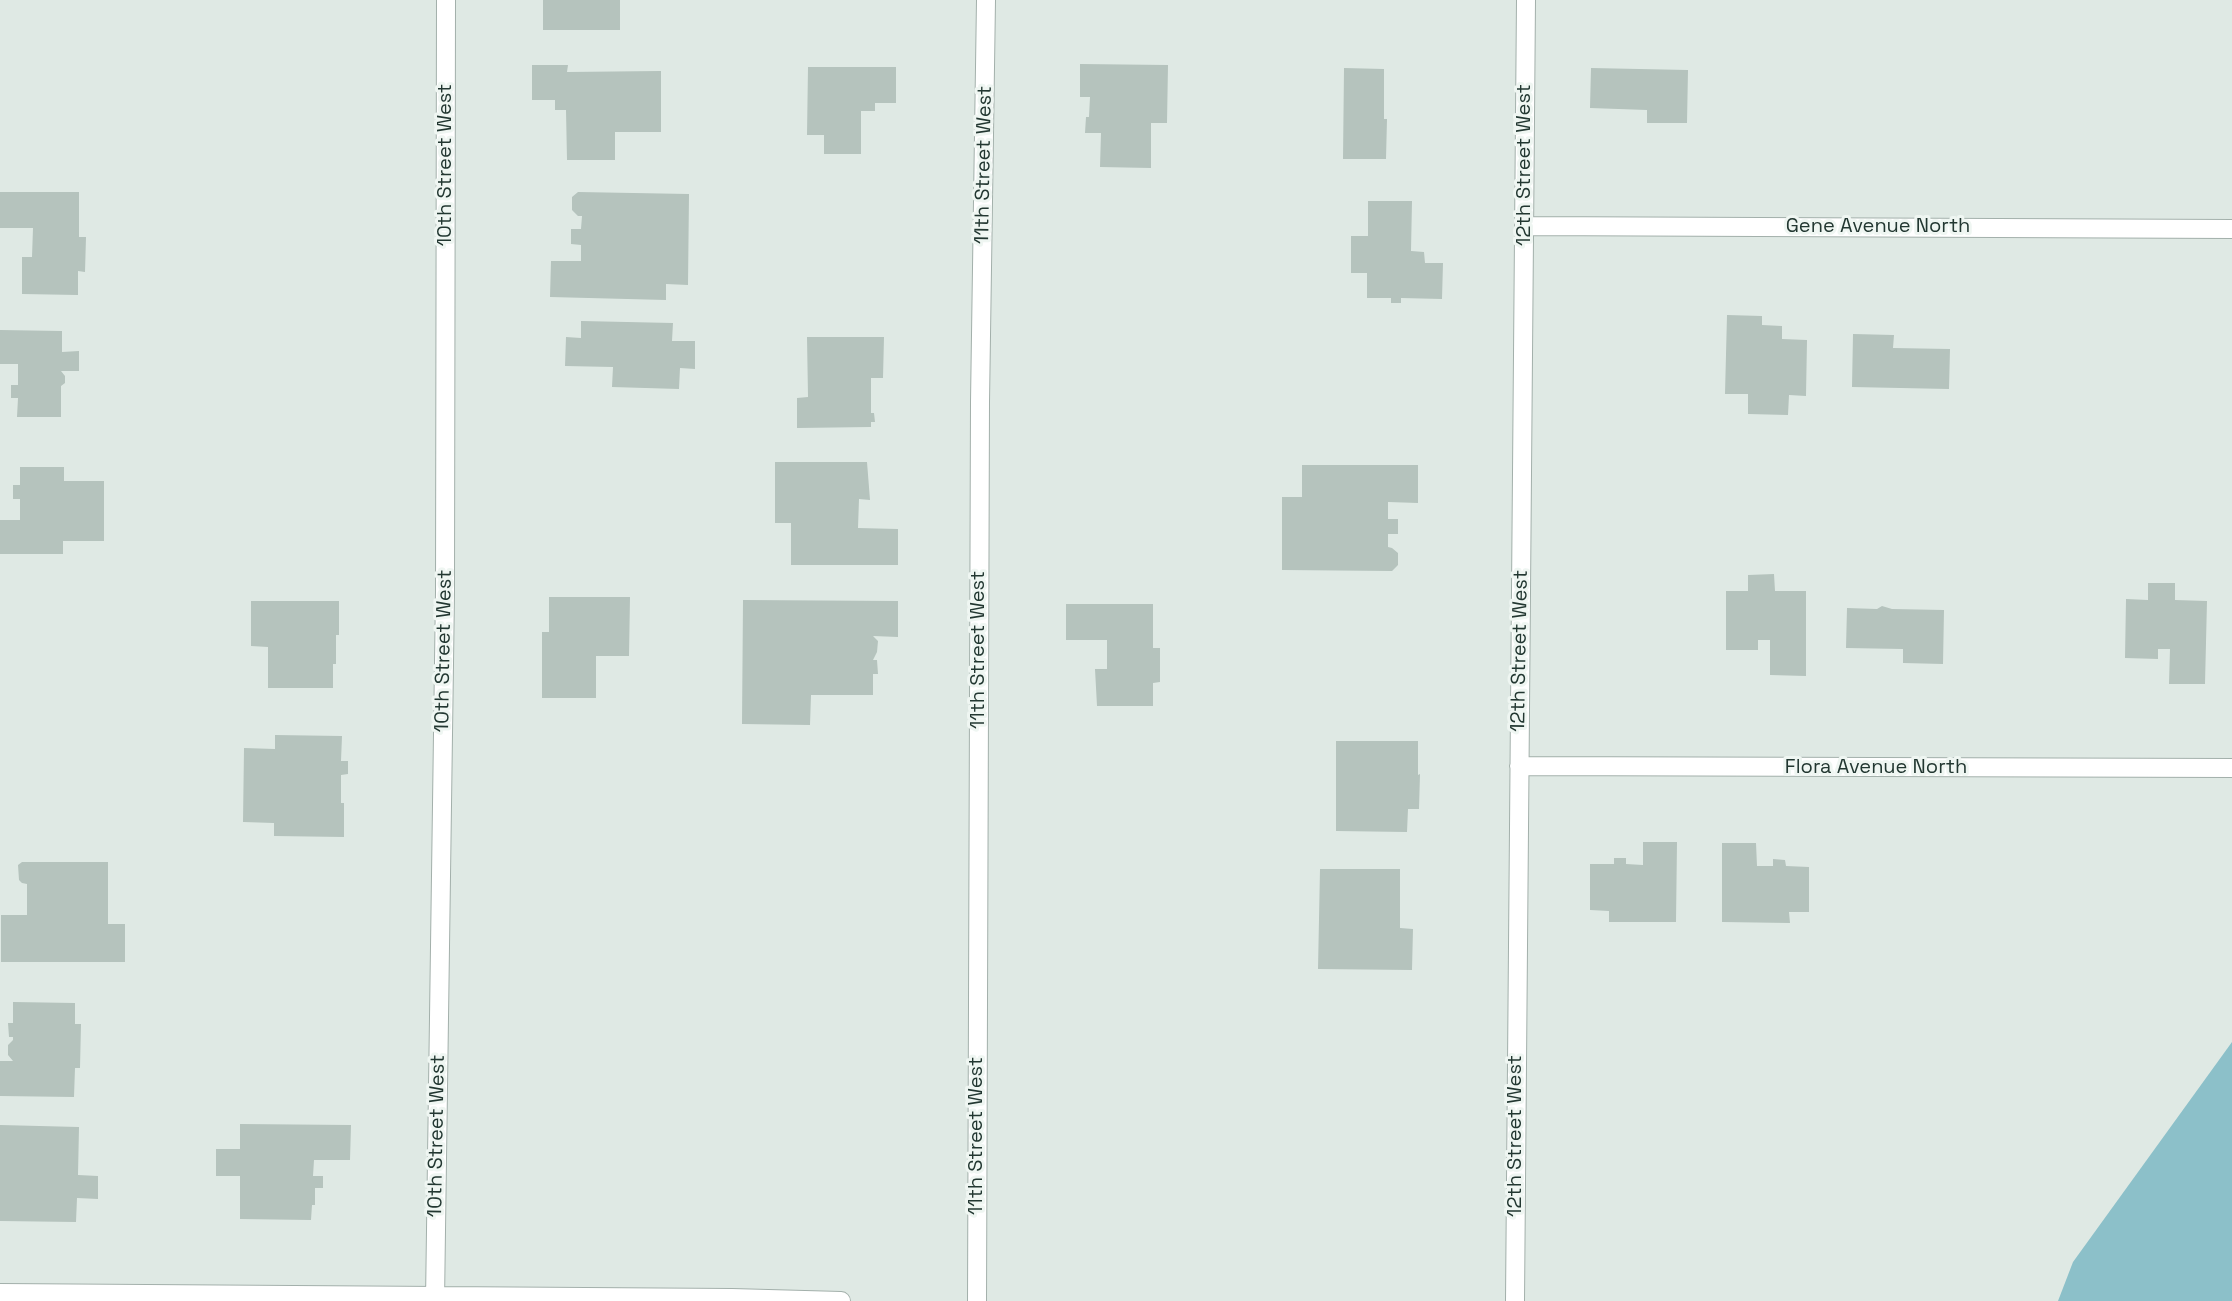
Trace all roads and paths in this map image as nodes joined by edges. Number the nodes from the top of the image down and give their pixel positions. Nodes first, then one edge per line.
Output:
1 (446, 0) edge
2 (986, 0) edge
3 (1526, 0) edge
4 (1524, 226) junction
5 (2232, 229) edge
6 (1519, 766) junction
7 (2232, 768) edge
8 (0, 1293) edge
9 (435, 1299) edge
10 (841, 1301) edge
11 (977, 1301) edge
12 (1515, 1301) edge

1 - 9 street, 10th Street West
2 - 11 street, 11th Street West
3 - 4 street, 12th Street West
4 - 5 street, Gene Avenue North
4 - 6 street, 12th Street West
6 - 7 street, Flora Avenue North
6 - 12 street, 12th Street West
8 - 9 street
9 - 10 street

